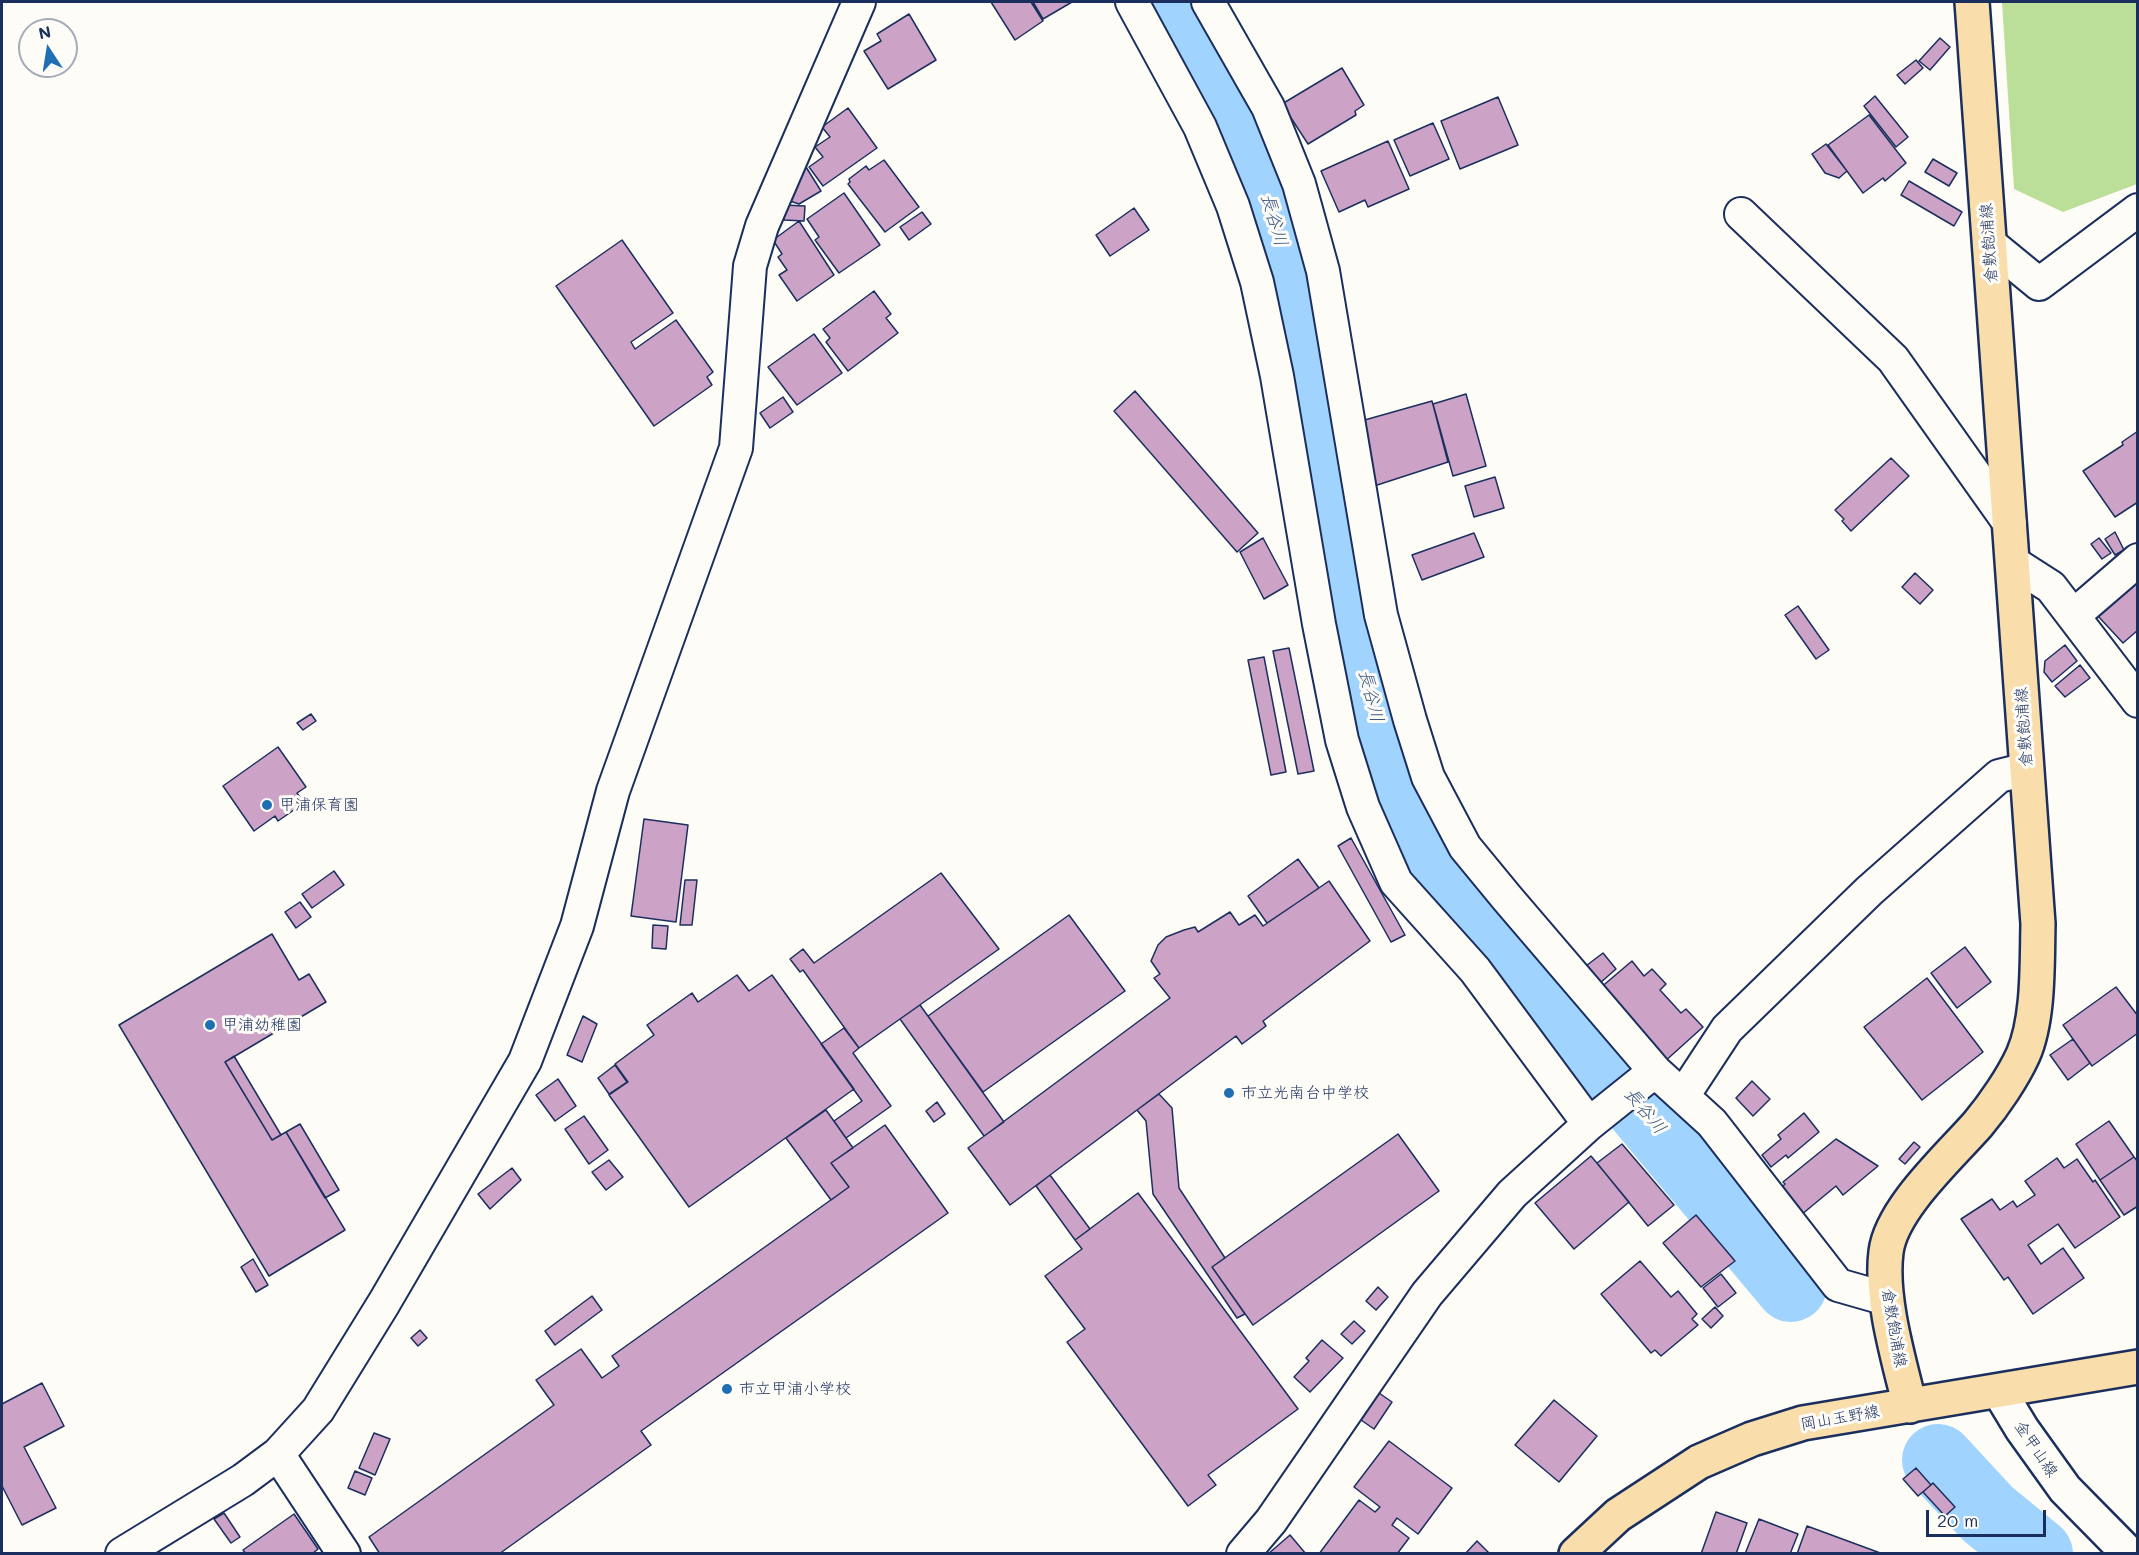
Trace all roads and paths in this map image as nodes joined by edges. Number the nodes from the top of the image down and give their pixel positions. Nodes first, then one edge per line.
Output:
1 (859, 2) edge
2 (1132, 2) edge
3 (1208, 2) edge
4 (1972, 2) edge
5 (2138, 210) edge
6 (1740, 214) dead end
7 (1989, 243) junction
8 (2010, 524) junction
9 (2138, 560) edge
10 (2013, 562) junction
11 (2073, 616) junction
12 (2138, 701) edge
13 (2027, 769) junction
14 (1648, 1078) junction
15 (1683, 1096) junction
16 (1600, 1116) junction
17 (1887, 1299) junction
18 (2138, 1367) edge
19 (1999, 1391) junction
20 (1910, 1406) junction
21 (278, 1454) junction
22 (122, 1553) edge
23 (344, 1554) edge
24 (1243, 1554) edge
25 (1576, 1554) edge
26 (2129, 1554) edge

1 - 21 street
2 - 16 street
3 - 14 street
4 - 7 main road, 倉敷飽浦線
5 - 7 street
6 - 8 street
7 - 8 main road, 倉敷飽浦線
8 - 10 main road, 倉敷飽浦線
9 - 11 street
10 - 11 street
10 - 13 main road, 倉敷飽浦線
11 - 12 street
13 - 15 street
13 - 17 main road, 倉敷飽浦線
14 - 15 street
14 - 16 street
15 - 17 street
16 - 24 street
17 - 20 main road, 倉敷飽浦線
18 - 19 main road, 岡山玉野線
19 - 20 main road, 岡山玉野線
19 - 26 main road, 金甲山線
20 - 25 main road, 岡山玉野線
21 - 22 street
21 - 23 street

